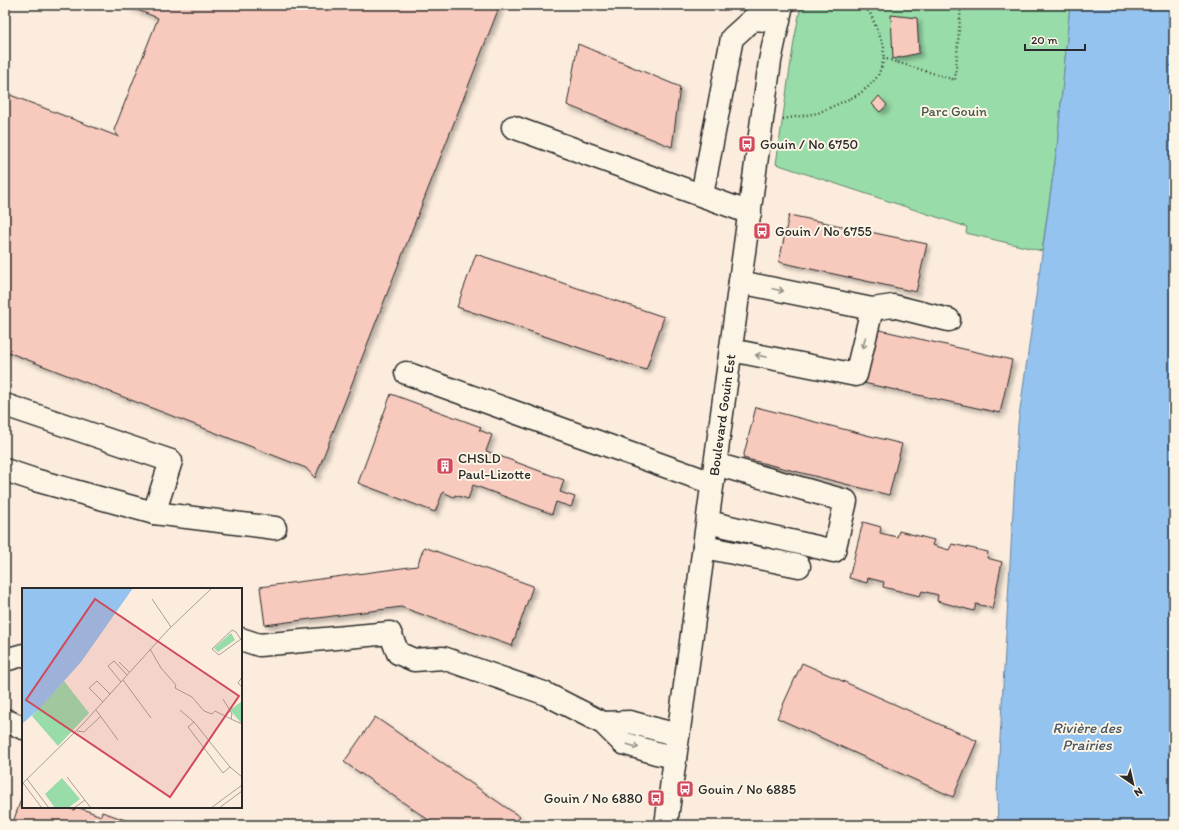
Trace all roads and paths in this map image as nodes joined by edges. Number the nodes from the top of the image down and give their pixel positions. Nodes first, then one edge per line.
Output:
1 (864, 5) edge
2 (961, 5) edge
3 (781, 13) edge
4 (883, 58) junction
5 (762, 122) junction
6 (513, 127) dead end
7 (702, 196) junction
8 (750, 213) junction
9 (740, 282) junction
10 (872, 309) junction
11 (949, 320) dead end
12 (731, 350) junction
13 (406, 373) dead end
14 (5, 405) edge
15 (5, 470) edge
16 (714, 473) junction
17 (154, 513) junction
18 (708, 522) junction
19 (275, 528) dead end
20 (704, 547) junction
21 (799, 566) dead end
22 (242, 639) edge
23 (22, 655) edge
24 (5, 660) edge
25 (5, 720) edge
26 (602, 723) junction
27 (22, 728) edge
28 (678, 735) junction
29 (675, 757) junction
30 (666, 825) edge

1 - 4 path
2 - 4 path
3 - 5 street, Boulevard Gouin Est
3 - 7 street
4 - 5 path
5 - 8 street, Boulevard Gouin Est
6 - 7 street
7 - 8 street
8 - 9 street, Boulevard Gouin Est
9 -> 10 street
9 - 12 street, Boulevard Gouin Est
10 - 11 street
10 -> 12 street
12 - 16 street, Boulevard Gouin Est
13 - 16 street
14 - 17 street
15 - 17 street
16 - 18 street, Boulevard Gouin Est
16 - 18 street
17 - 19 street
18 - 20 street, Boulevard Gouin Est
20 - 21 street
20 - 28 street, Boulevard Gouin Est
22 - 26 street
23 - 24 street
25 - 27 street
26 - 28 street
26 -> 29 street
28 - 29 street, Boulevard Gouin Est
29 - 30 street, Boulevard Gouin Est

